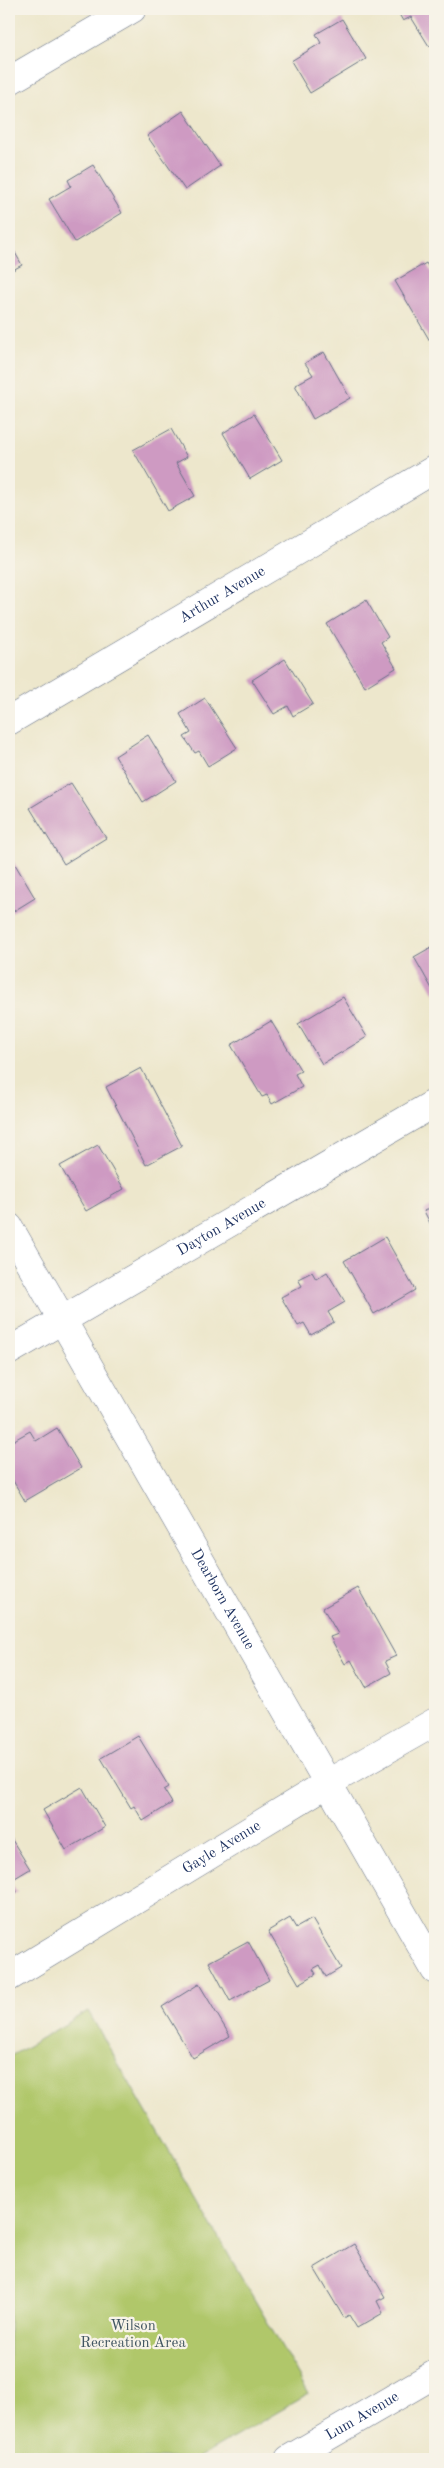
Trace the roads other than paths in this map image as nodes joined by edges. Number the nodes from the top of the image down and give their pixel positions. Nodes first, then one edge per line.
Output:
1 (132, 9) edge
2 (9, 81) edge
3 (435, 469) edge
4 (9, 721) edge
5 (435, 1103) edge
6 (9, 1227) edge
7 (61, 1320) junction
8 (9, 1351) edge
9 (435, 1722) edge
10 (328, 1784) junction
11 (435, 1970) edge
12 (9, 1977) edge
13 (435, 2374) edge
14 (290, 2459) edge

1 - 2 street
3 - 4 street, Arthur Avenue
5 - 7 street, Dayton Avenue
6 - 7 street, Dearborn Avenue
7 - 8 street, Dayton Avenue
7 - 10 street, Dearborn Avenue
9 - 10 street, Gayle Avenue
10 - 11 street, Dearborn Avenue
10 - 12 street, Gayle Avenue
13 - 14 street, Lum Avenue

